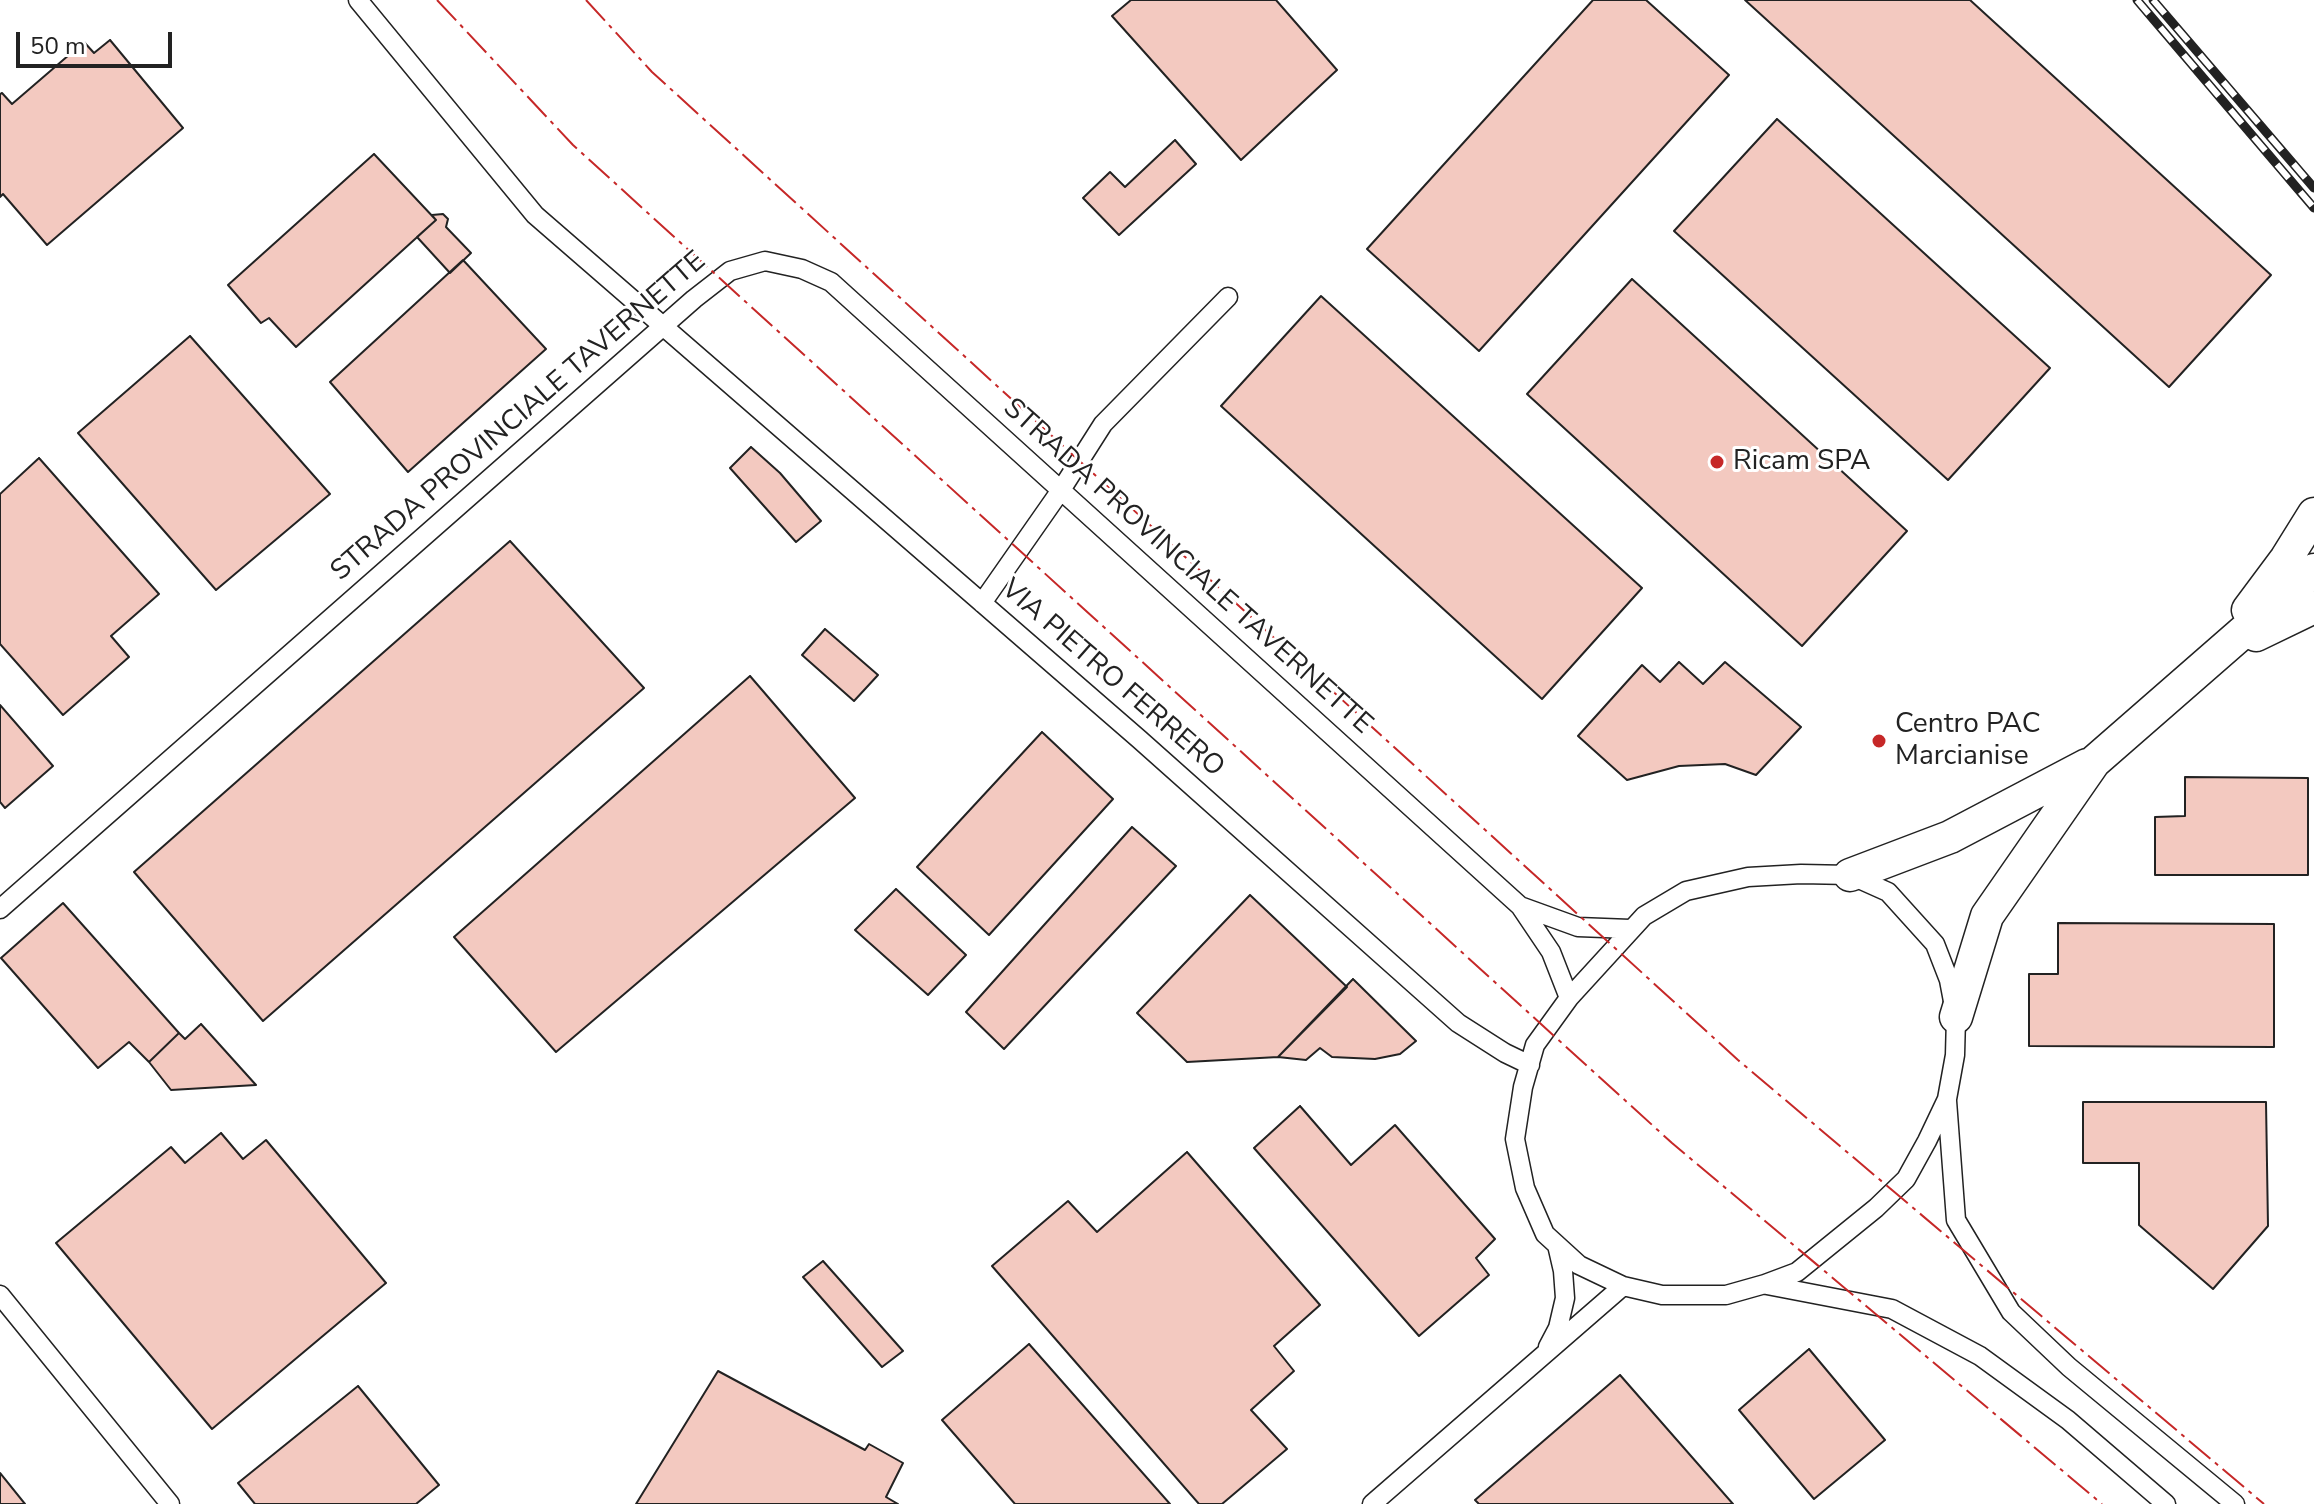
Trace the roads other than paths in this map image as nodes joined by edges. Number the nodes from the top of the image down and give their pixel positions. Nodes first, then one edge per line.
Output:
1 (358, 0) edge
2 (1228, 297) dead end
3 (663, 326) junction
4 (1061, 490) junction
5 (2314, 514) edge
6 (2314, 570) edge
7 (982, 603) junction
8 (2314, 607) edge
9 (2220, 650) junction
10 (2094, 762) junction
11 (1850, 875) junction
12 (1520, 906) junction
13 (0, 909) edge
14 (1630, 929) junction
15 (1569, 998) junction
16 (1956, 1017) junction
17 (1530, 1065) junction
18 (1947, 1099) junction
19 (1556, 1244) junction
20 (1765, 1284) junction
21 (1623, 1286) junction
22 (0, 1295) edge
23 (1545, 1354) junction
24 (170, 1504) edge
25 (1372, 1504) edge
26 (2166, 1504) edge
27 (2235, 1504) edge

1 - 3 street, VIA PIETRO FERRERO
2 - 4 street
3 - 4 street, STRADA PROVINCIALE TAVERNETTE
3 - 7 street, VIA PIETRO FERRERO
3 - 13 street, STRADA PROVINCIALE TAVERNETTE
4 - 7 street
4 - 12 street, STRADA PROVINCIALE TAVERNETTE
5 - 9 highway
6 - 9 highway
7 - 17 street, VIA PIETRO FERRERO
8 - 9 highway
9 - 10 highway
10 - 11 highway
10 - 16 highway
11 - 14 street
11 - 16 street
12 - 14 street, STRADA PROVINCIALE TAVERNETTE
12 - 15 street, STRADA PROVINCIALE TAVERNETTE
14 - 15 street
15 - 17 street
16 - 18 street
17 - 19 street
18 - 20 street
18 - 27 street
19 - 21 street
19 - 23 street
20 - 21 street
20 - 26 street
21 - 23 street
22 - 24 street
23 - 25 street

